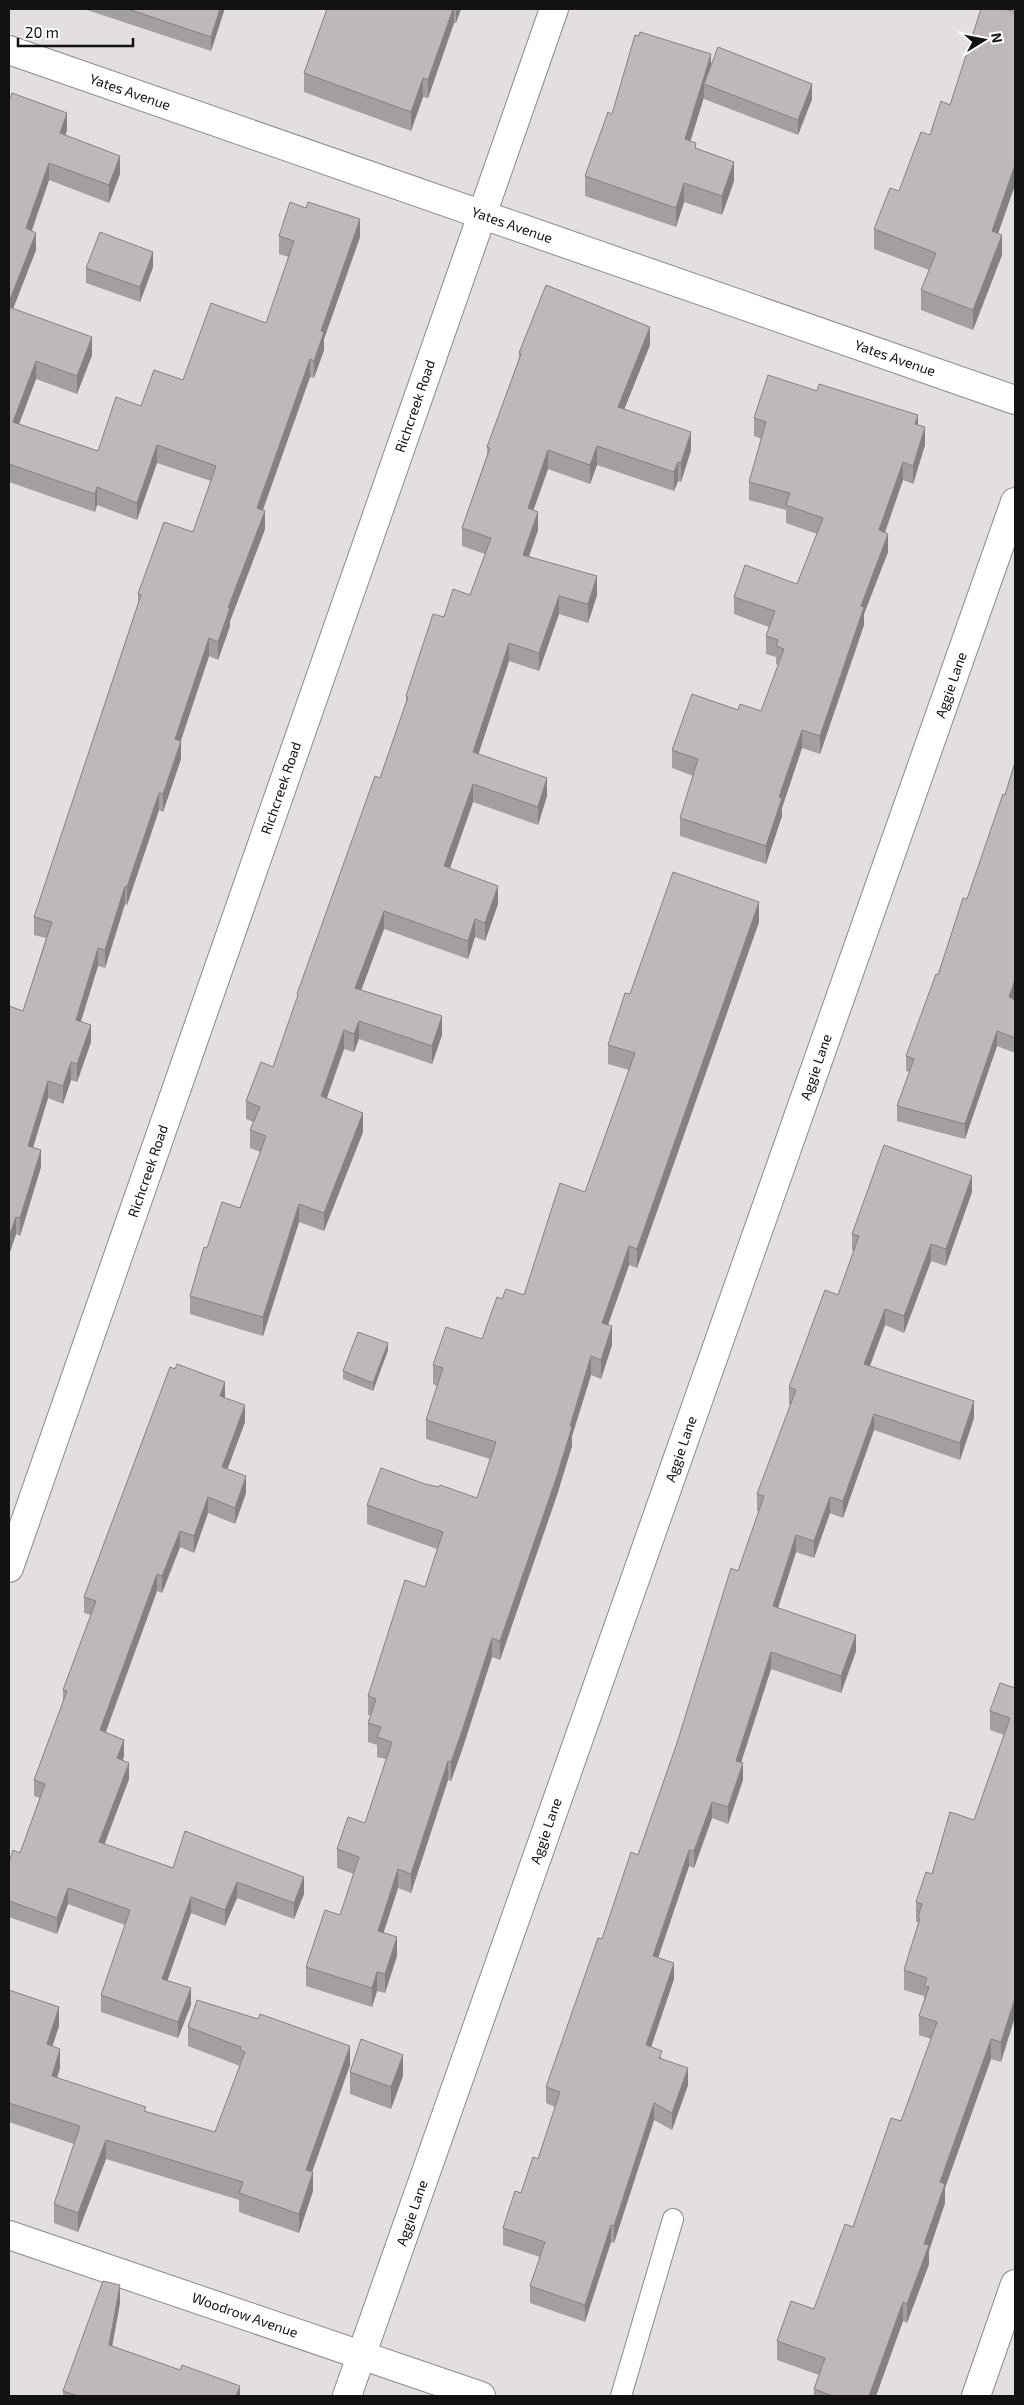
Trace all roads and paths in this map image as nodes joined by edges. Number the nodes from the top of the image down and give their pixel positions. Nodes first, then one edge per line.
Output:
1 (554, 9) edge
2 (9, 50) edge
3 (482, 214) junction
4 (1015, 400) edge
5 (1015, 502) edge
6 (9, 1568) edge
7 (673, 2219) dead end
8 (9, 2235) edge
9 (1015, 2284) edge
10 (362, 2355) junction
11 (347, 2396) edge
12 (481, 2396) edge
13 (621, 2396) edge
14 (976, 2396) edge

1 - 3 street, Richcreek Road
2 - 3 street, Yates Avenue
3 - 4 street, Yates Avenue
3 - 6 street, Richcreek Road
5 - 10 street, Aggie Lane
7 - 13 lane
8 - 10 street, Woodrow Avenue
9 - 14 street
10 - 11 street, Aggie Lane
10 - 12 street, Woodrow Avenue

